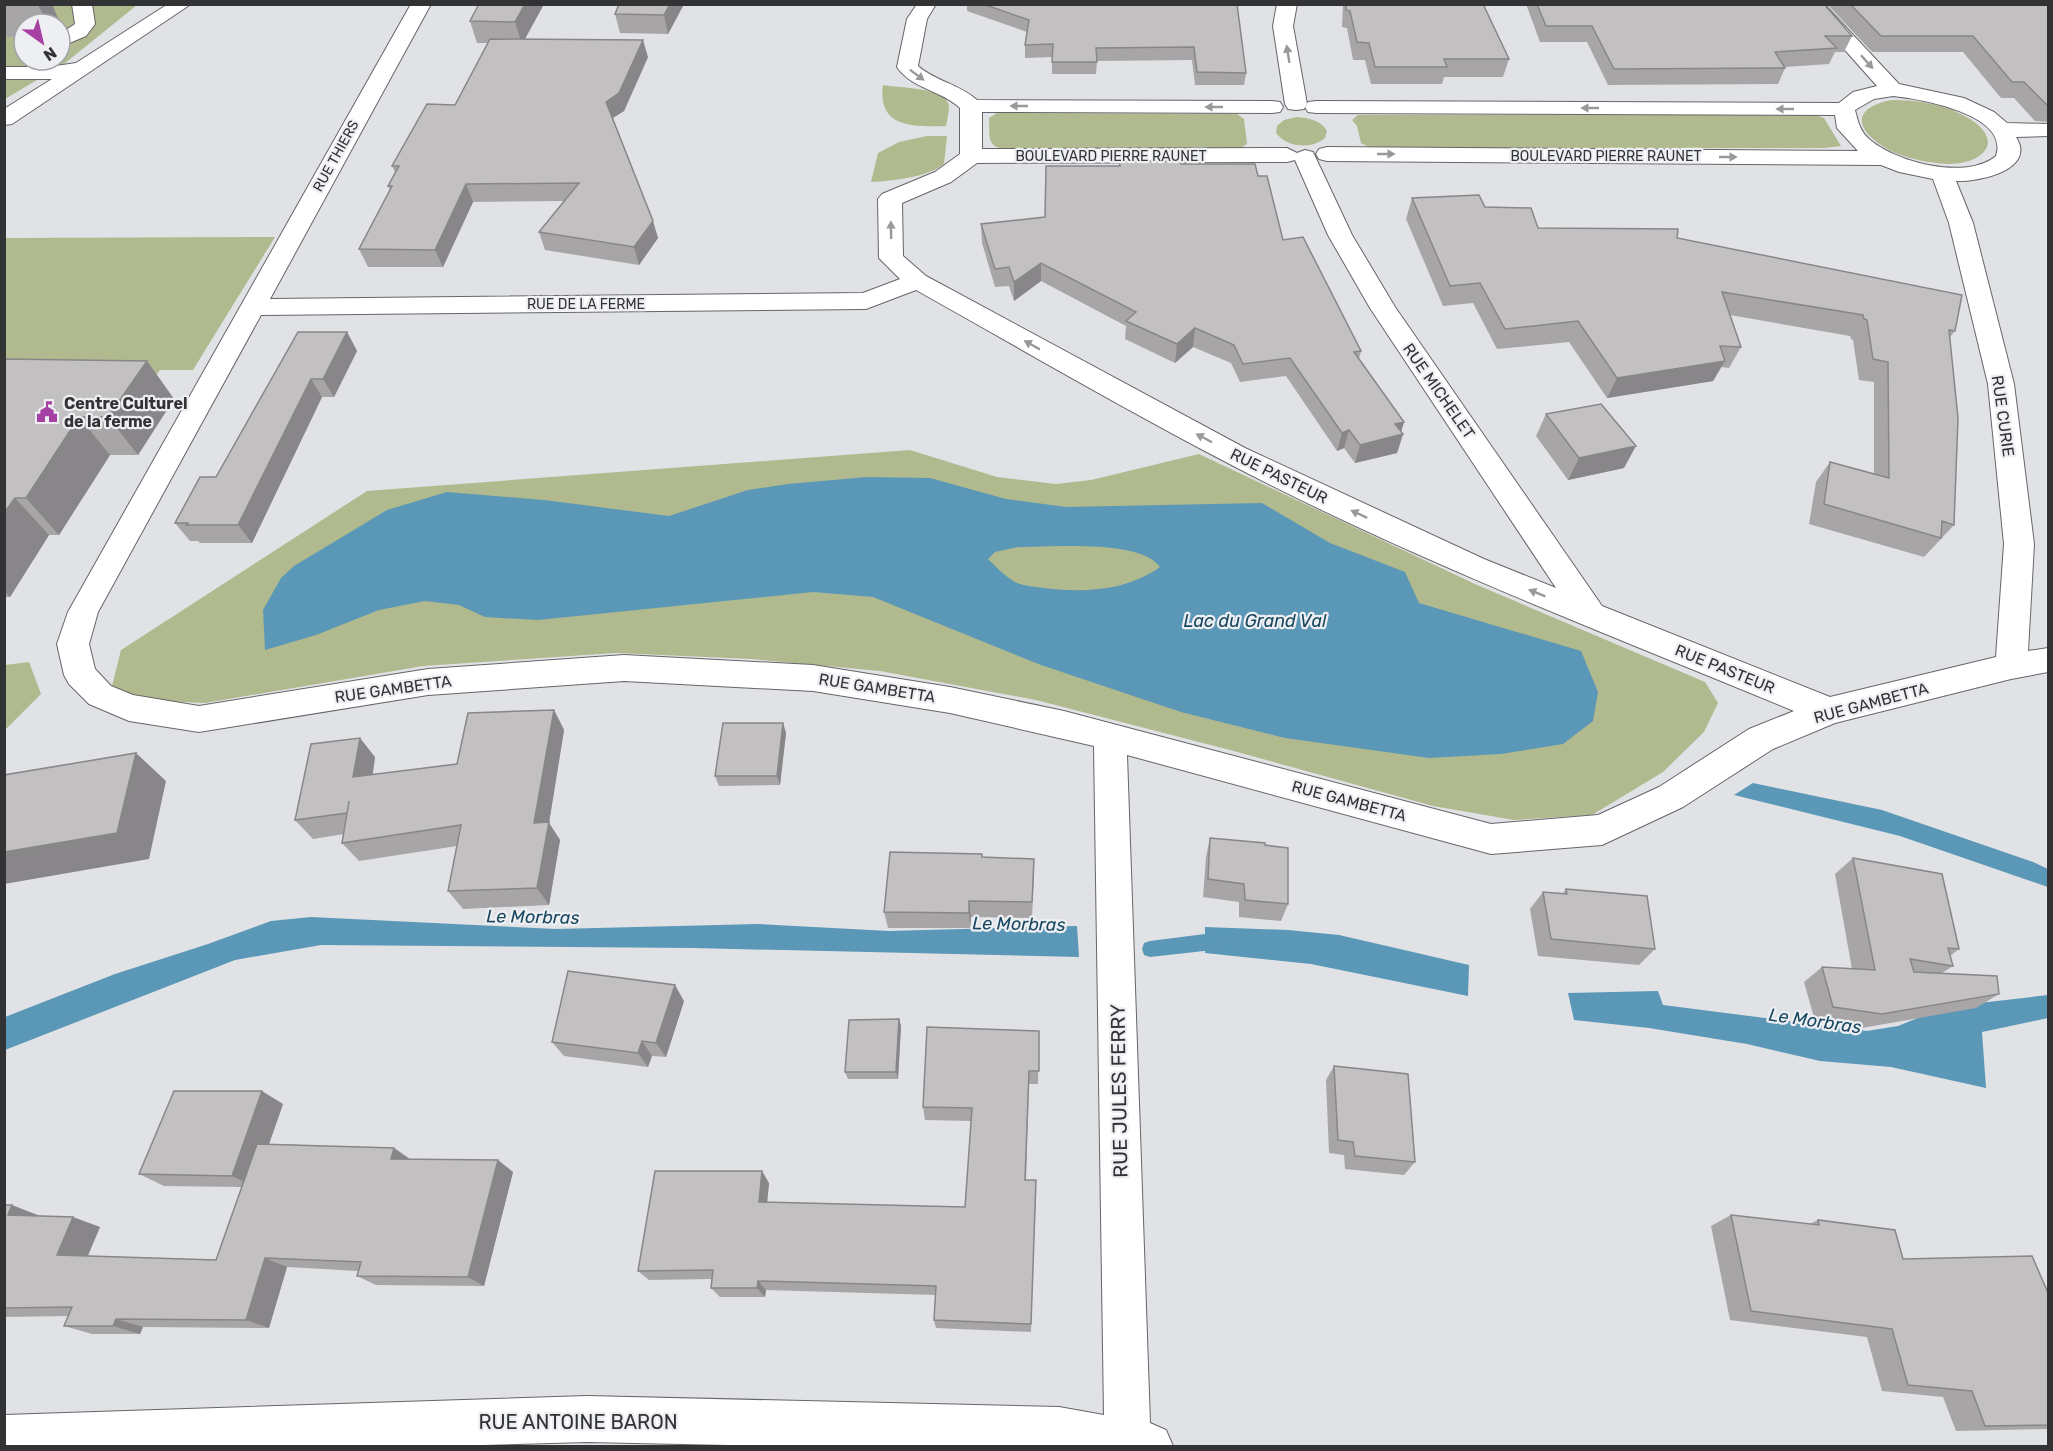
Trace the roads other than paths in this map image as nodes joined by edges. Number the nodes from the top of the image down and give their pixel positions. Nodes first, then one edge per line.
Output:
1 (81, 4) edge
2 (182, 4) edge
3 (421, 4) edge
4 (927, 4) edge
5 (1287, 4) edge
6 (1813, 4) edge
7 (72, 36) edge
8 (83, 68) junction
9 (4, 73) edge
10 (1893, 90) junction
11 (971, 106) junction
12 (1306, 106) junction
13 (1272, 107) junction
14 (1844, 109) junction
15 (4, 119) edge
16 (2001, 130) junction
17 (2049, 130) edge
18 (1306, 155) junction
19 (971, 156) junction
20 (1885, 158) junction
21 (1942, 174) junction
22 (916, 281) junction
23 (251, 307) junction
24 (1591, 615) junction
25 (2049, 660) edge
26 (2012, 666) junction
27 (1829, 711) junction
28 (1110, 736) junction
29 (4, 1438) edge
30 (1136, 1445) edge

1 - 7 street
2 - 8 street
3 - 23 street, RUE THIERS
4 -> 11 street
12 -> 5 street
6 -> 10 street
8 - 9 street
8 - 15 street
10 - 14 street
10 - 16 street
13 -> 11 street
11 - 19 street
12 - 13 street
14 -> 12 street
12 - 18 street
13 - 18 street, BOULEVARD PIERRE RAUNET
14 - 20 street, BOULEVARD PIERRE RAUNET
16 - 17 street
16 - 21 street, BOULEVARD PIERRE RAUNET
18 - 19 street, BOULEVARD PIERRE RAUNET
18 -> 20 street, BOULEVARD PIERRE RAUNET
18 - 24 street, RUE MICHELET
22 -> 19 street, RUE PASTEUR
20 - 21 street, BOULEVARD PIERRE RAUNET
21 - 26 street, RUE CURIE
22 - 23 street, RUE DE LA FERME
24 -> 22 street, RUE PASTEUR
23 - 28 street, RUE GAMBETTA
24 - 27 street, RUE PASTEUR
25 - 26 street, RUE GAMBETTA
26 - 27 street, RUE GAMBETTA
27 - 28 street, RUE GAMBETTA
28 - 30 street, RUE JULES FERRY
29 - 30 street, RUE ANTOINE BARON

